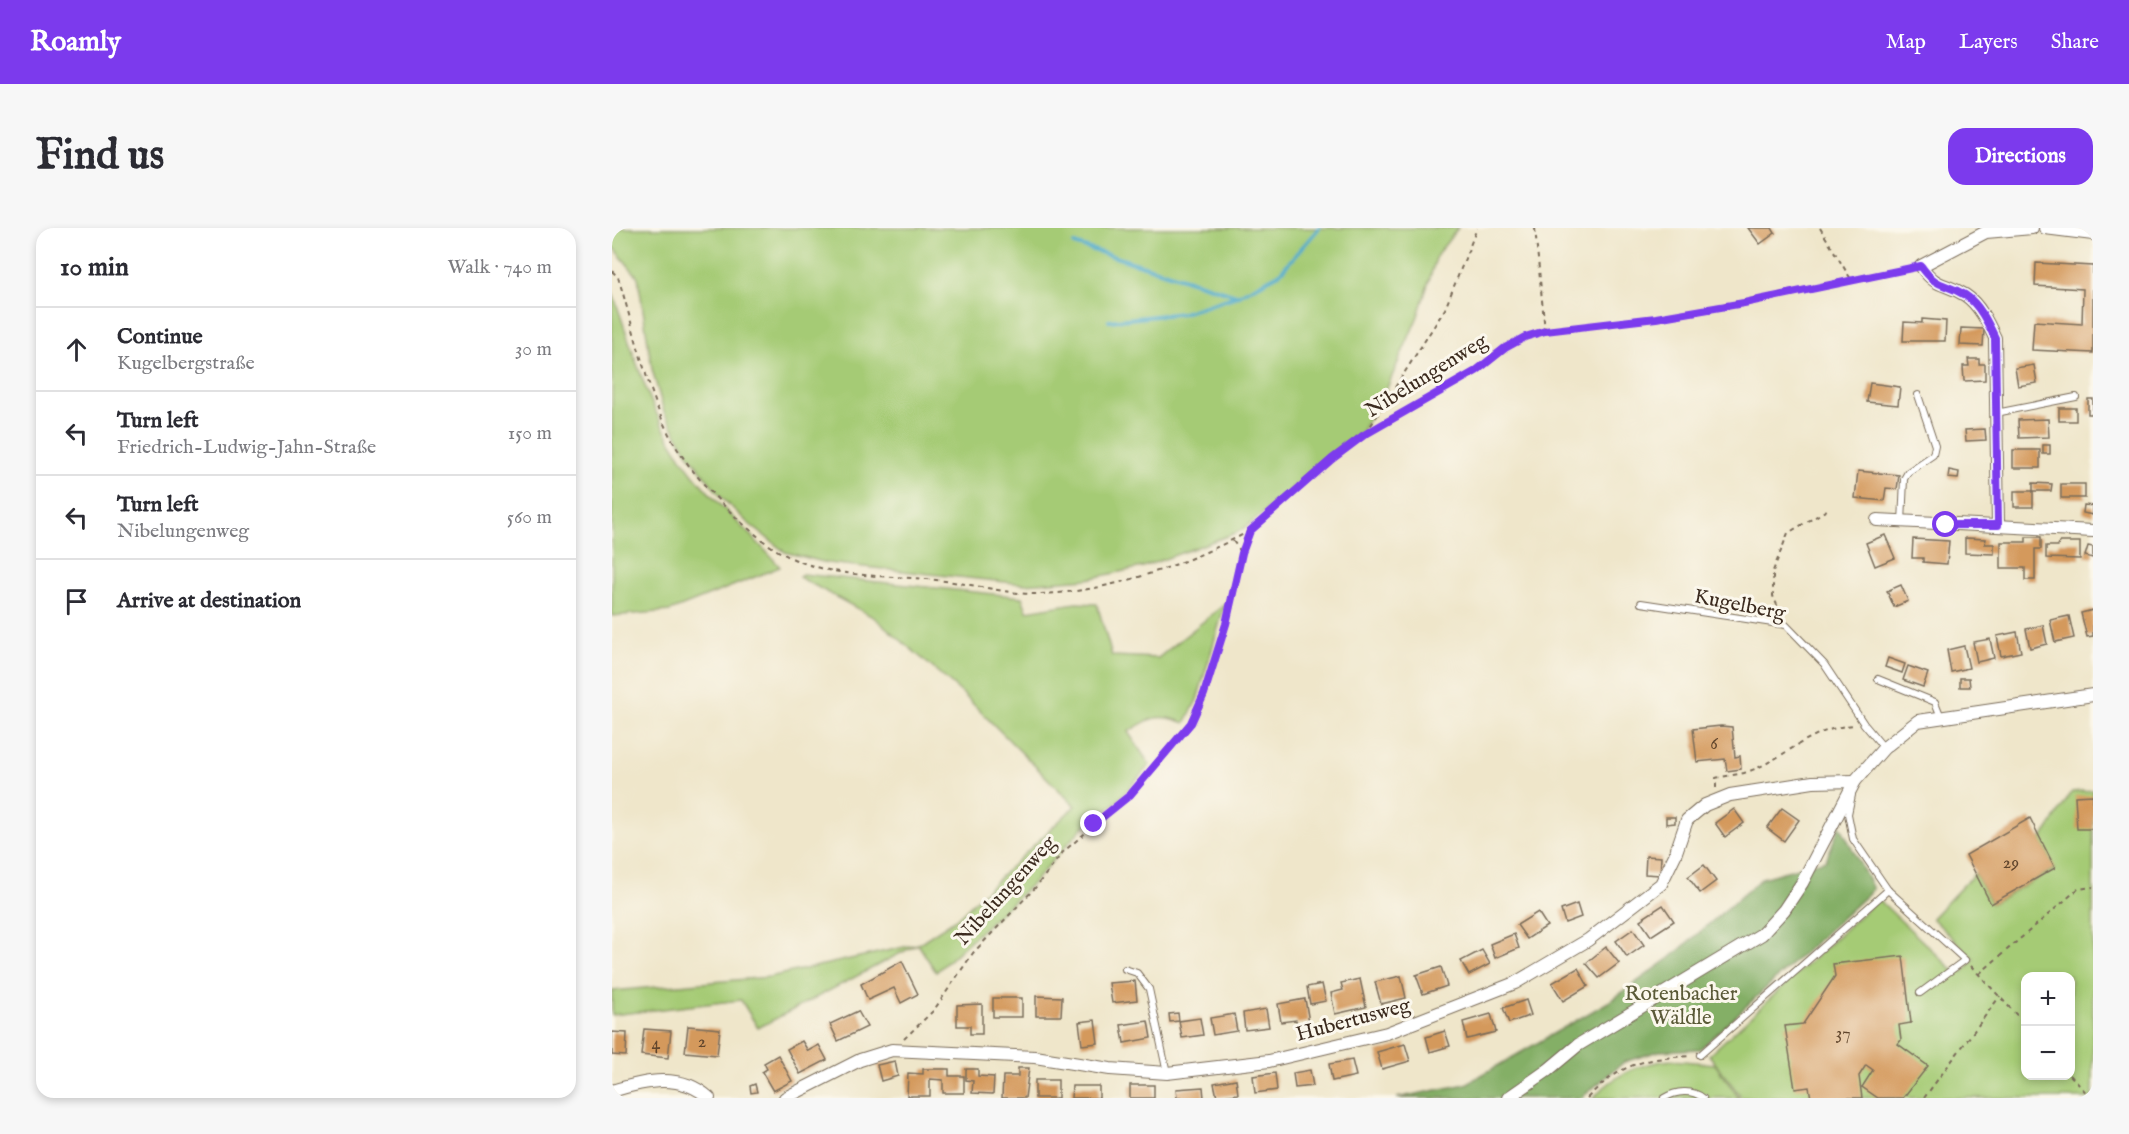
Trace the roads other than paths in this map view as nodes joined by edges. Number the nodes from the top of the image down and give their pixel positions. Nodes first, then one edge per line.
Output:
1 (2032, 228) edge
2 (2045, 228) edge
3 (2093, 234) edge
4 (1918, 395) dead end
5 (2076, 397) dead end
6 (1996, 413) junction
7 (1877, 520) dead end
8 (1902, 523) junction
9 (1998, 525) junction
10 (2093, 531) edge
11 (1641, 603) dead end
12 (1878, 679) dead end
13 (2093, 695) edge
14 (1941, 717) junction
15 (1884, 748) junction
16 (1855, 781) junction
17 (1888, 890) junction
18 (1125, 969) dead end
19 (1920, 993) dead end
20 (1700, 1055) road end
21 (1167, 1074) junction
22 (612, 1091) edge
23 (709, 1098) edge
24 (785, 1098) edge
25 (1508, 1098) edge
26 (1664, 1098) edge
27 (1703, 1098) edge

1 - 6 street
2 - 3 street
4 - 8 lane
5 - 6 lane
6 - 9 street
7 - 8 street
8 - 9 street
9 - 10 street
11 - 15 lane, Kugelberg
12 - 14 lane
13 - 14 street
14 - 15 street
15 - 16 street
16 - 17 lane
16 - 21 street, Hubertusweg
16 - 25 street
17 - 19 lane
17 - 20 lane
18 - 21 lane
21 - 24 street, Hubertusweg
22 - 23 street
26 - 27 lane

